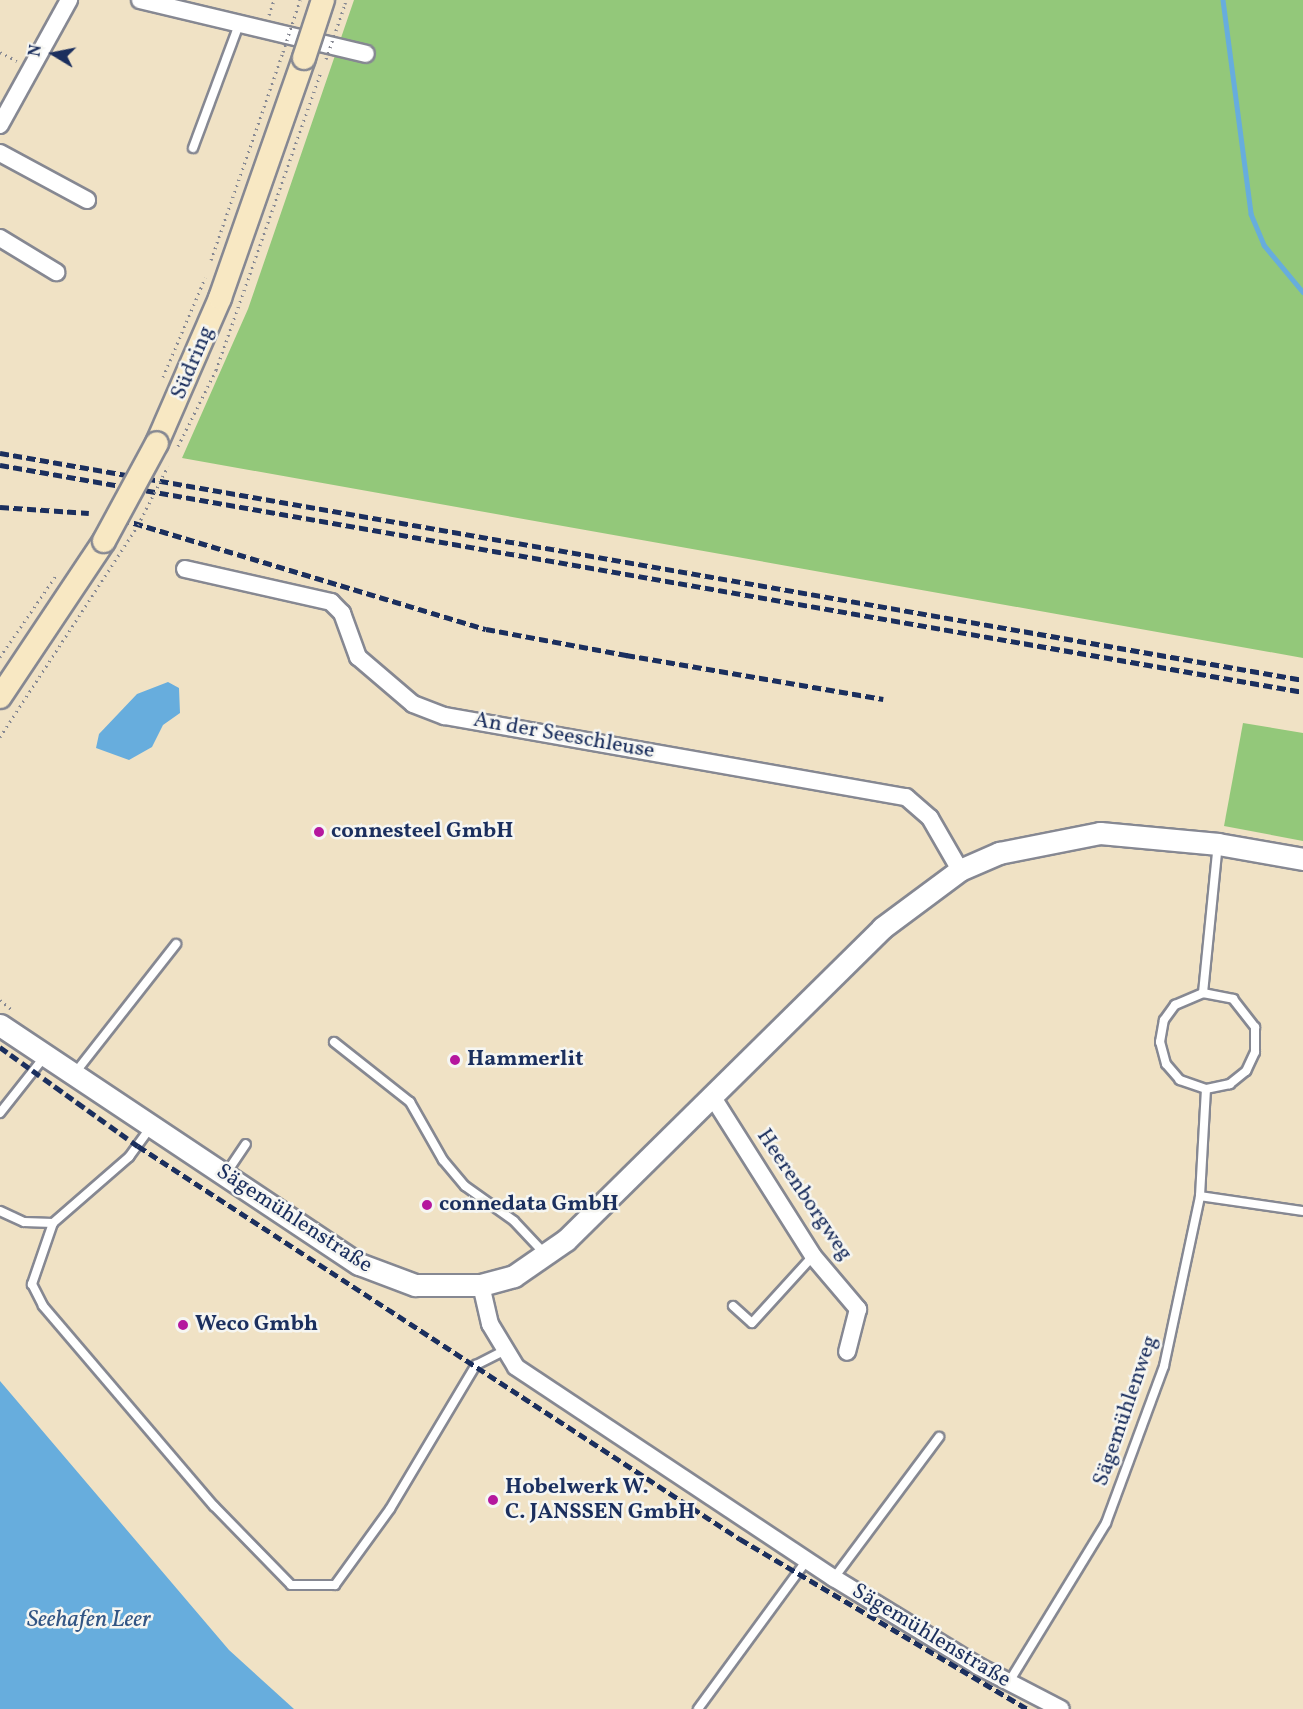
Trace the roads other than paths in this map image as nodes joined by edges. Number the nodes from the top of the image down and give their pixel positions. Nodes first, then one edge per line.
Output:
1 (69, 0) edge
2 (140, 0) edge
3 (338, 1) edge
4 (239, 24) junction
5 (366, 54) dead end
6 (0, 125) edge
7 (193, 148) dead end
8 (0, 153) edge
9 (87, 200) dead end
10 (0, 238) edge
11 (56, 272) dead end
12 (185, 569) dead end
13 (0, 697) edge
14 (1218, 844) junction
15 (1303, 859) edge
16 (960, 870) junction
17 (176, 944) dead end
18 (1203, 993) junction
19 (0, 1025) edge
20 (334, 1042) dead end
21 (45, 1056) junction
22 (73, 1075) junction
23 (1206, 1089) junction
24 (712, 1096) junction
25 (0, 1113) edge
26 (151, 1127) junction
27 (246, 1144) dead end
28 (225, 1175) junction
29 (1200, 1196) junction
30 (0, 1211) edge
31 (1303, 1211) edge
32 (53, 1223) junction
33 (546, 1254) junction
34 (813, 1256) junction
35 (481, 1285) junction
36 (733, 1306) dead end
37 (506, 1350) junction
38 (847, 1352) dead end
39 (939, 1437) dead end
40 (807, 1560) junction
41 (834, 1578) junction
42 (1008, 1683) junction
43 (698, 1709) edge
44 (1061, 1709) edge

1 - 6 street
2 - 4 street
3 - 13 main road, Südring, bridge
4 - 5 street
4 - 7 lane
8 - 9 street
10 - 11 street
12 - 16 street, An der Seeschleuse
14 - 15 street
14 - 16 street
14 - 18 lane
16 - 24 street
17 - 22 lane
18 - 23 lane
18 - 23 lane
19 - 21 street, Sägemühlenstraße
20 - 33 lane
21 - 22 street, Sägemühlenstraße
21 - 25 lane
22 - 26 street, Sägemühlenstraße
23 - 29 lane, Sägemühlenweg
24 - 33 street
24 - 34 street, Heerenborgweg
26 - 28 street, Sägemühlenstraße
26 - 32 lane
27 - 28 lane
28 - 35 street, Sägemühlenstraße
29 - 31 lane
29 - 42 lane, Sägemühlenweg
30 - 32 lane
32 - 37 lane
33 - 35 street
34 - 36 lane
34 - 38 street, Heerenborgweg
35 - 37 street, Sägemühlenstraße
37 - 40 street, Sägemühlenstraße
39 - 41 lane, Sägemühlenstraße
40 - 41 street, Sägemühlenstraße
40 - 43 lane
41 - 42 street, Sägemühlenstraße
42 - 44 street, Sägemühlenstraße

